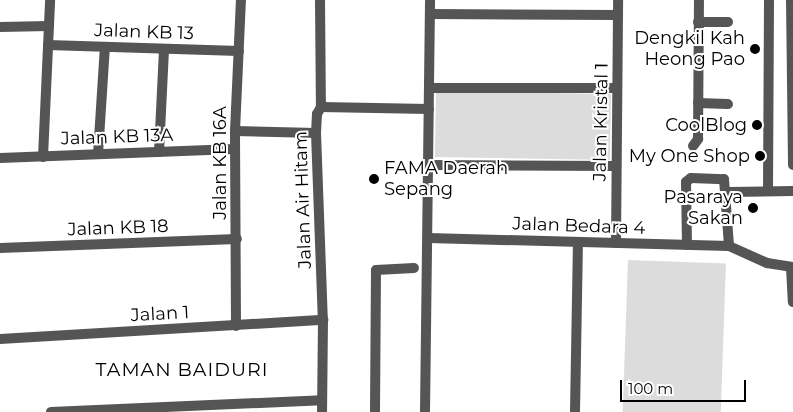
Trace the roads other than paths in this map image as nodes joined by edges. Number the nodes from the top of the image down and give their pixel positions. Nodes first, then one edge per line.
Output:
1 (50, 0) edge
2 (241, 0) edge
3 (320, 0) edge
4 (430, 0) edge
5 (618, 0) edge
6 (698, 0) edge
7 (769, 0) edge
8 (791, 0) edge
9 (430, 14) junction
10 (618, 15) junction
11 (698, 22) junction
12 (728, 22) dead end
13 (49, 26) junction
14 (0, 27) edge
15 (48, 45) junction
16 (105, 47) junction
17 (164, 49) junction
18 (239, 51) junction
19 (429, 88) junction
20 (617, 88) junction
21 (698, 104) junction
22 (728, 104) dead end
23 (321, 108) junction
24 (429, 109) junction
25 (235, 131) junction
26 (316, 133) junction
27 (693, 146) dead end
28 (235, 149) junction
29 (159, 152) junction
30 (98, 154) junction
31 (43, 156) junction
32 (0, 158) edge
33 (429, 165) junction
34 (793, 165) edge
35 (616, 166) junction
36 (768, 191) junction
37 (793, 191) edge
38 (728, 192) junction
39 (428, 238) junction
40 (237, 240) junction
41 (578, 242) junction
42 (616, 244) junction
43 (686, 245) junction
44 (729, 246) junction
45 (0, 248) edge
46 (792, 267) edge
47 (414, 268) dead end
48 (793, 302) edge
49 (323, 320) junction
50 (236, 326) junction
51 (0, 339) edge
52 (322, 400) junction
53 (260, 407) edge
54 (197, 409) edge
55 (122, 410) edge
56 (51, 412) edge
57 (322, 412) edge
58 (376, 412) edge
59 (425, 412) edge
60 (575, 412) edge

1 - 13 street
2 - 18 street, Jalan KB 16A
3 - 23 street, Jalan Air Hitam
4 - 9 street
5 - 10 street, Jalan Kristal 1
6 - 11 street
7 - 36 street
8 - 34 street
9 - 10 street
9 - 19 street
10 - 20 street, Jalan Kristal 1
11 - 12 street
11 - 21 street
13 - 14 street
13 - 15 street
15 - 16 street, Jalan KB 13
15 - 31 street
16 - 17 street, Jalan KB 13
16 - 30 street
17 - 18 street, Jalan KB 13
17 - 29 street
18 - 25 street, Jalan KB 16A
19 - 20 street
19 - 24 street
20 - 35 street, Jalan Kristal 1
21 - 22 street
21 - 27 street
23 - 24 street
23 - 26 street, Jalan Air Hitam
24 - 33 street
25 - 26 street
25 - 28 street, Jalan KB 16A
26 - 49 street, Jalan Air Hitam
28 - 29 street, Jalan KB 13A
28 - 40 street, Jalan KB 16A
29 - 30 street, Jalan KB 13A
30 - 31 street, Jalan KB 13A
31 - 32 street, Jalan KB 13A
33 - 35 street
33 - 39 street
35 - 42 street, Jalan Kristal 1
36 - 37 street
36 - 38 street
38 - 43 street
38 - 44 street
39 - 41 street, Jalan Bedara 4
39 - 59 street
40 - 45 street, Jalan KB 18
40 - 50 street, Jalan KB 16A
41 - 42 street, Jalan Bedara 4
41 - 60 street
42 - 43 street, Jalan Bedara 4
43 - 44 street, Jalan Bedara 4
44 - 46 street
46 - 48 street
47 - 58 street
49 - 50 street, Jalan 1
49 - 52 street, Jalan Air Hitam
50 - 51 street, Jalan 1
52 - 53 street
52 - 57 street, Jalan Air Hitam
53 - 54 street
54 - 55 street
55 - 56 street

